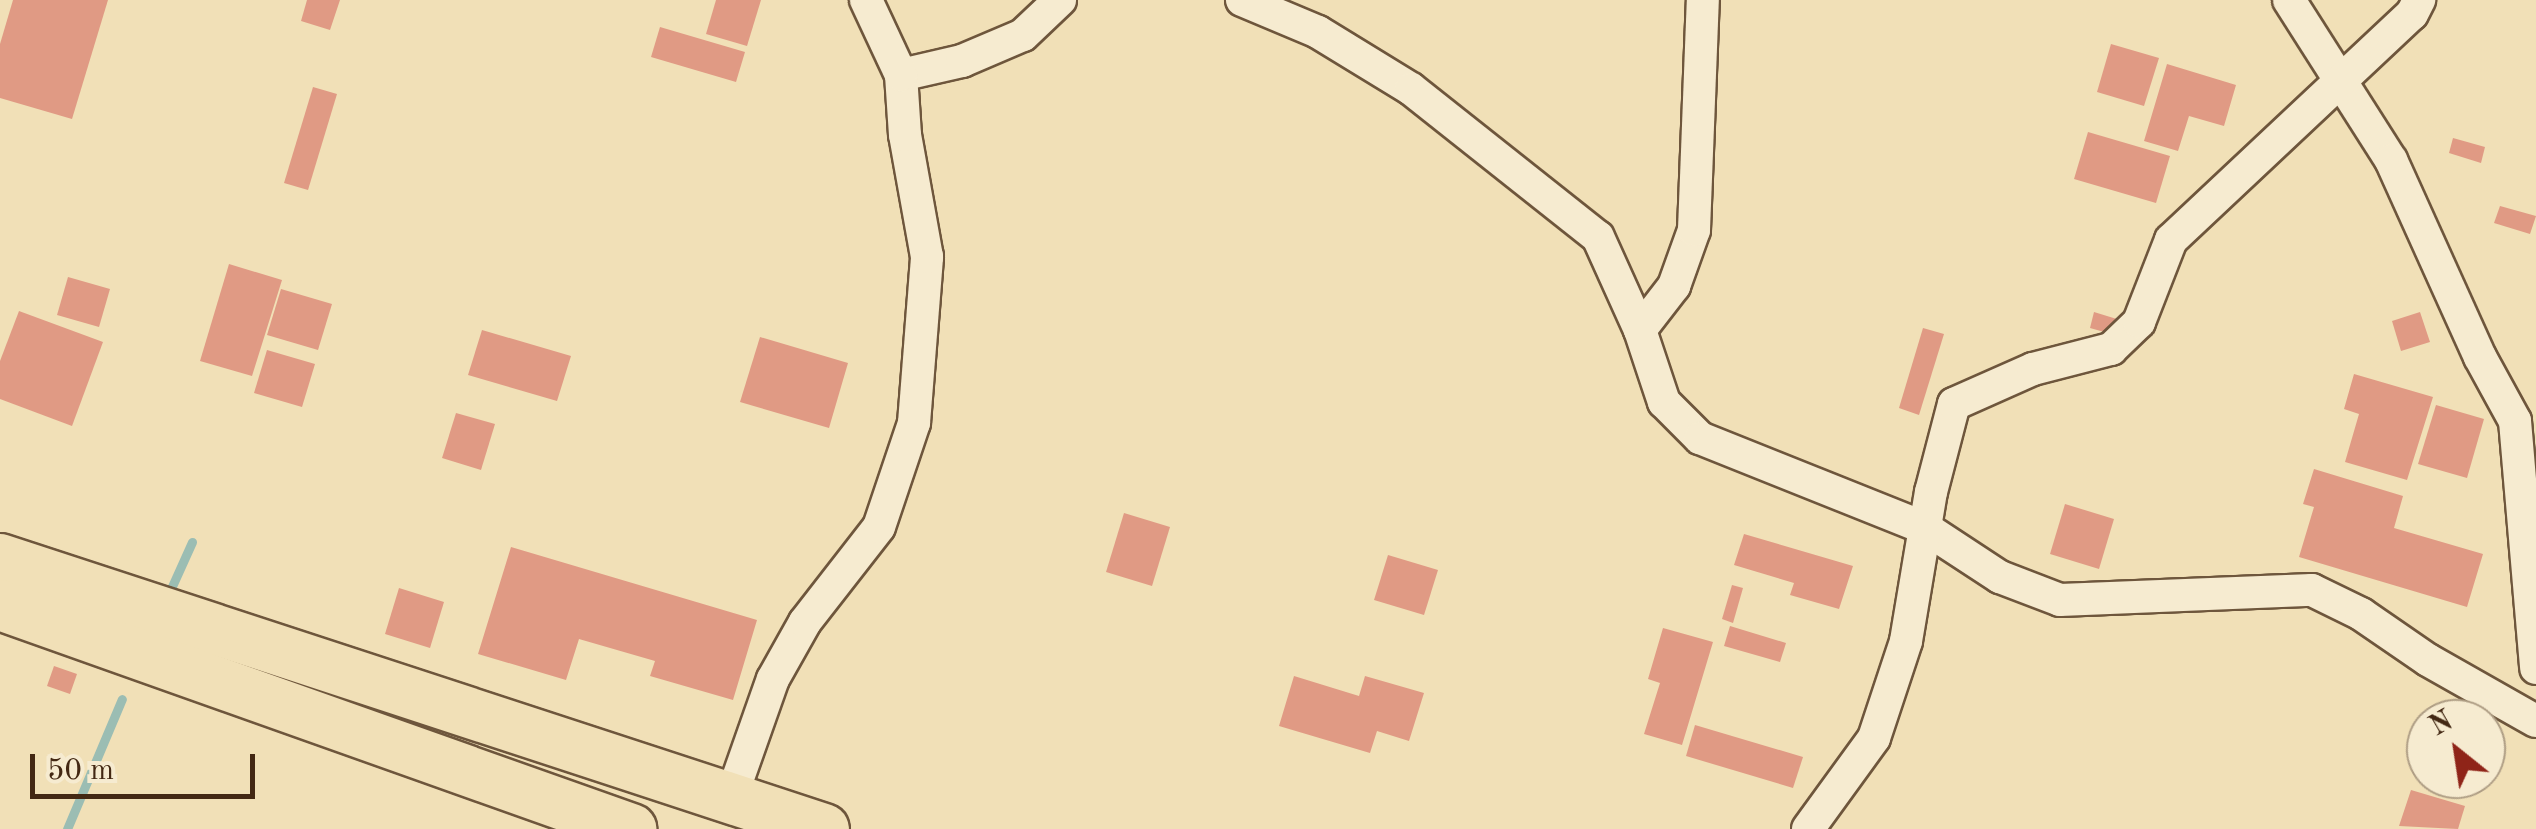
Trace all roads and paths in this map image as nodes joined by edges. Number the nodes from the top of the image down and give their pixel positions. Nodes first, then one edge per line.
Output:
1 (866, 0) edge
2 (1060, 0) edge
3 (1242, 0) edge
4 (1702, 0) edge
5 (2289, 0) edge
6 (2419, 0) edge
7 (901, 75) junction
8 (2340, 78) junction
9 (1640, 330) junction
10 (2525, 416) edge
11 (1925, 528) junction
12 (0, 560) edge
13 (0, 605) edge
14 (2536, 668) edge
15 (2536, 720) edge
16 (730, 798) junction
17 (631, 829) edge
18 (824, 829) edge
19 (1808, 829) edge

1 - 7 street
2 - 7 street
3 - 9 street
4 - 9 street
5 - 8 street
6 - 8 street
7 - 16 street
8 - 10 street
8 - 11 street
9 - 11 street
10 - 14 street
11 - 15 street
11 - 19 street
12 - 16 main road
13 - 17 main road
16 - 18 main road

